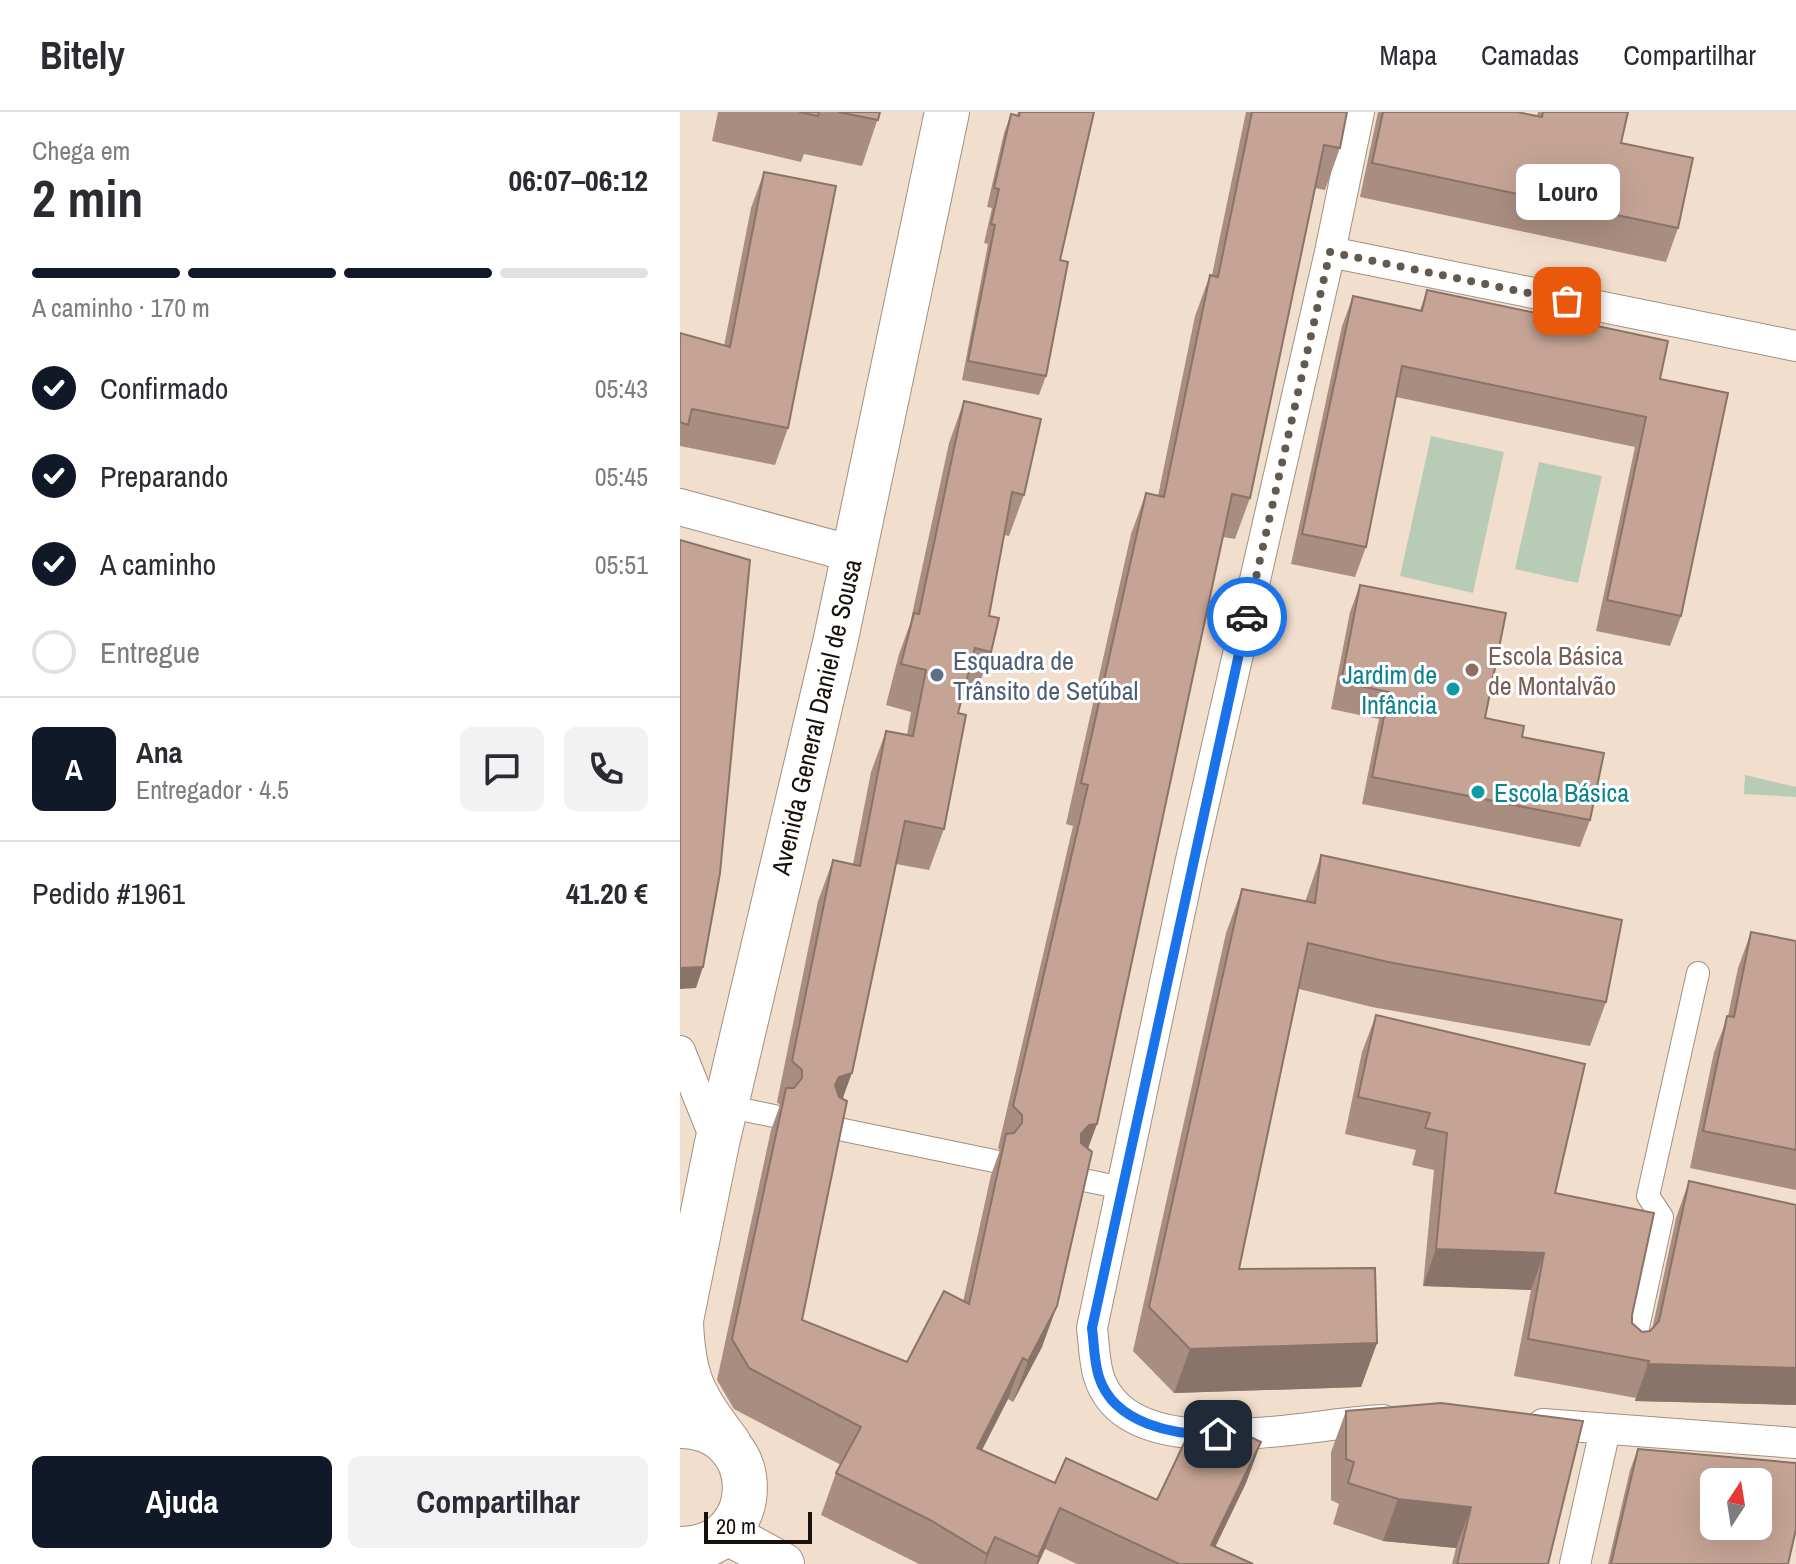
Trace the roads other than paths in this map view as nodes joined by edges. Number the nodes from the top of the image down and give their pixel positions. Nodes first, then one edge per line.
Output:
1 (947, 112) edge
2 (1359, 112) edge
3 (1330, 252) junction
4 (1796, 346) edge
5 (680, 507) edge
6 (853, 554) junction
7 (1698, 973) dead end
8 (680, 1051) edge
9 (774, 1116) dead end
10 (722, 1124) junction
11 (834, 1128) edge
12 (994, 1161) dead end
13 (1079, 1179) edge
14 (1122, 1188) junction
15 (681, 1323) edge
16 (1632, 1355) edge
17 (1410, 1420) edge
18 (1517, 1422) edge
19 (680, 1426) edge
20 (1605, 1430) junction
21 (1796, 1443) edge
22 (733, 1449) junction
23 (700, 1547) edge
24 (783, 1564) edge
25 (1575, 1564) edge

1 - 6 main road, Avenida General Daniel de Sousa
2 - 3 street
3 - 4 street
3 - 14 street
5 - 6 street
6 - 10 main road, Avenida General Daniel de Sousa
7 - 16 street
8 - 10 street
9 - 10 street
10 - 15 main road, Avenida General Daniel de Sousa
11 - 12 street
13 - 14 street
14 - 17 street
15 - 22 main road, Avenida General Daniel de Sousa
18 - 20 street
19 - 22 main road
20 - 21 street
20 - 25 street
22 - 23 main road, Avenida General Daniel de Sousa
23 - 24 main road

